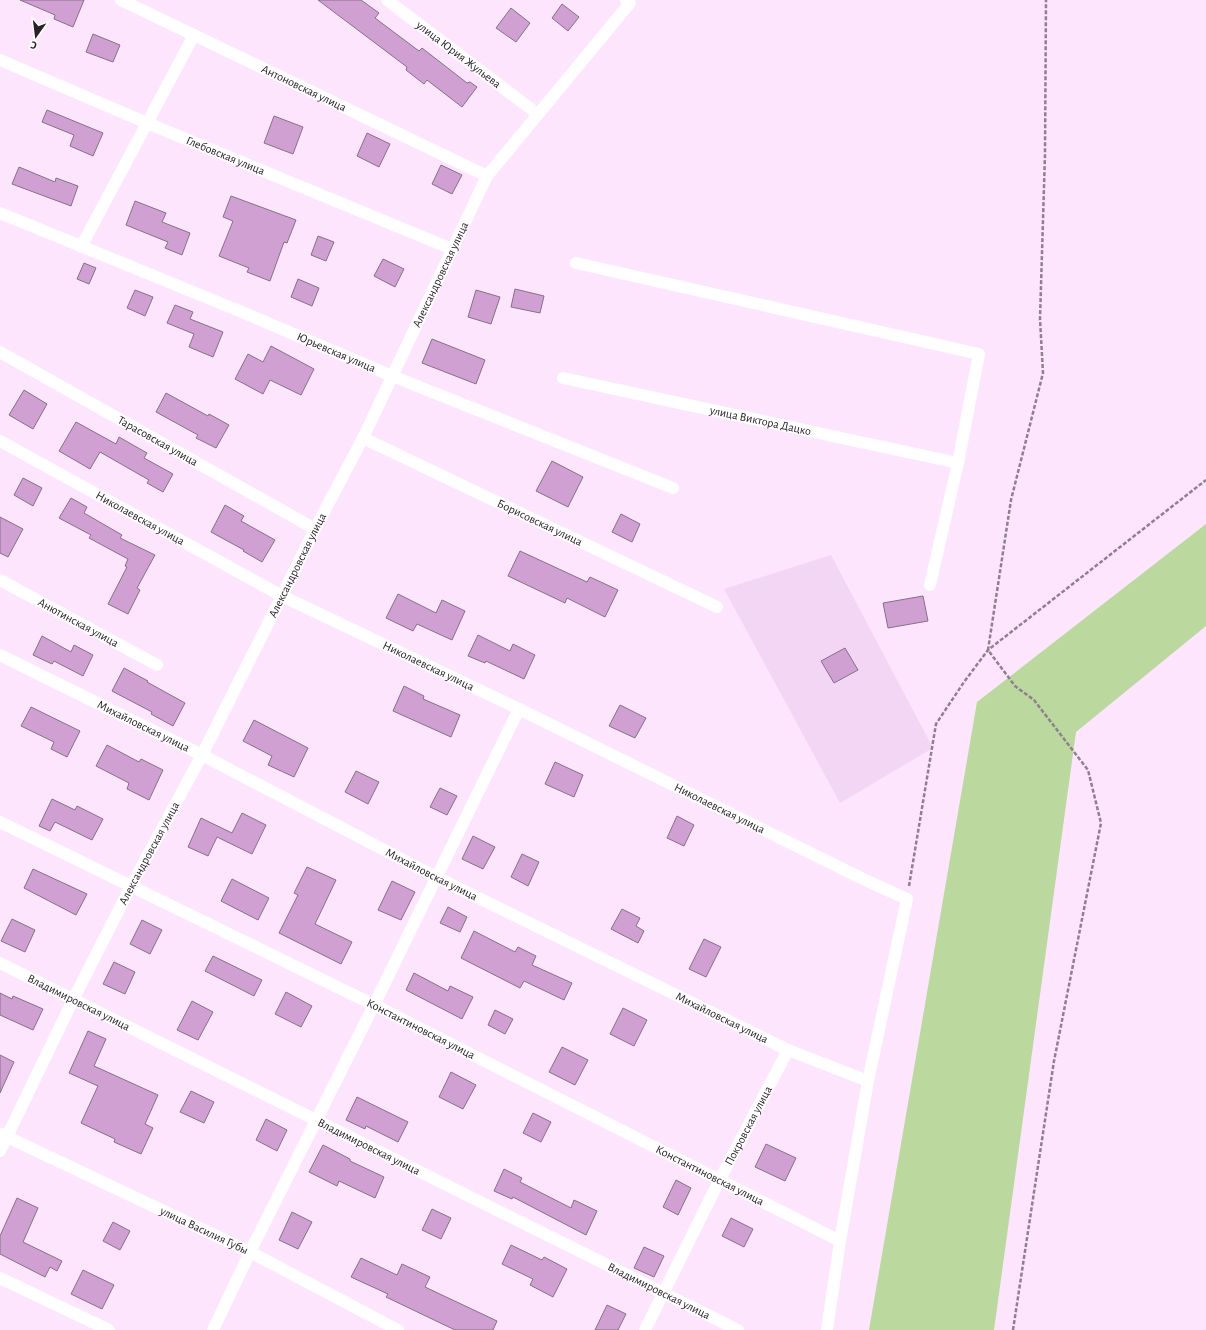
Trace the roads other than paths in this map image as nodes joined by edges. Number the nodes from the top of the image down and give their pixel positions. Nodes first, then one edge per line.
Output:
1 (121, 0) edge
2 (386, 0) edge
3 (628, 1) edge
4 (194, 36) junction
5 (0, 60) edge
6 (531, 109) dead end
7 (147, 123) junction
8 (487, 176) junction
9 (0, 213) edge
10 (81, 247) junction
11 (452, 249) junction
12 (576, 263) dead end
13 (0, 352) edge
14 (392, 376) junction
15 (563, 378) dead end
16 (363, 438) junction
17 (0, 441) edge
18 (958, 463) junction
19 (673, 488) dead end
20 (315, 529) junction
21 (0, 580) edge
22 (930, 584) dead end
23 (282, 596) junction
24 (717, 607) dead end
25 (0, 655) edge
26 (157, 665) dead end
27 (519, 709) junction
28 (202, 755) junction
29 (0, 822) edge
30 (436, 877) junction
31 (132, 886) junction
32 (0, 963) edge
33 (73, 1000) junction
34 (374, 1005) junction
35 (788, 1050) junction
36 (868, 1081) junction
37 (316, 1120) junction
38 (4, 1135) edge
39 (0, 1151) edge
40 (719, 1181) junction
41 (840, 1241) junction
42 (250, 1252) junction
43 (0, 1278) edge
44 (664, 1292) junction
45 (109, 1330) edge
46 (213, 1330) edge
47 (398, 1330) edge
48 (645, 1330) edge
49 (738, 1330) edge
50 (827, 1330) edge

1 - 4 street, Антоновская улица
2 - 6 street, улица Юрия Жульева
3 - 8 street, Александровская улица
4 - 7 street
4 - 8 street, Антоновская улица
5 - 7 street, Глебовская улица
7 - 10 street
7 - 11 street, Глебовская улица
8 - 11 street, Александровская улица
9 - 10 street, Юрьевская улица
10 - 14 street, Юрьевская улица
11 - 14 street, Александровская улица
12 - 18 street
13 - 20 street, Тарасовская улица
14 - 16 street, Александровская улица
14 - 19 street, Юрьевская улица
15 - 18 street, улица Виктора Дацко
16 - 20 street, Александровская улица
16 - 24 street, Борисовская улица
17 - 23 street, Николаевская улица
18 - 22 street
20 - 23 street, Александровская улица
21 - 26 street, Анютинская улица
23 - 27 street, Николаевская улица
23 - 28 street, Александровская улица
25 - 28 street, Михайловская улица
27 - 30 street
27 - 36 street, Николаевская улица
28 - 30 street, Михайловская улица
28 - 31 street, Александровская улица
29 - 31 street, Константиновская улица
30 - 34 street
30 - 35 street, Михайловская улица
31 - 33 street, Александровская улица
31 - 34 street, Константиновская улица
32 - 33 street, Владимировская улица
33 - 37 street, Владимировская улица
33 - 38 street, Александровская улица
34 - 37 street
34 - 40 street, Константиновская улица
35 - 36 street, Михайловская улица
35 - 40 street, Покровская улица
36 - 41 street
37 - 42 street
37 - 44 street, Владимировская улица
38 - 39 street, Александровская улица
38 - 42 street, улица Василия Губы
40 - 41 street, Константиновская улица
40 - 44 street, Покровская улица
41 - 50 street
42 - 46 street
42 - 47 street, улица Василия Губы
43 - 45 street
44 - 48 street, Покровская улица
44 - 49 street, Владимировская улица

